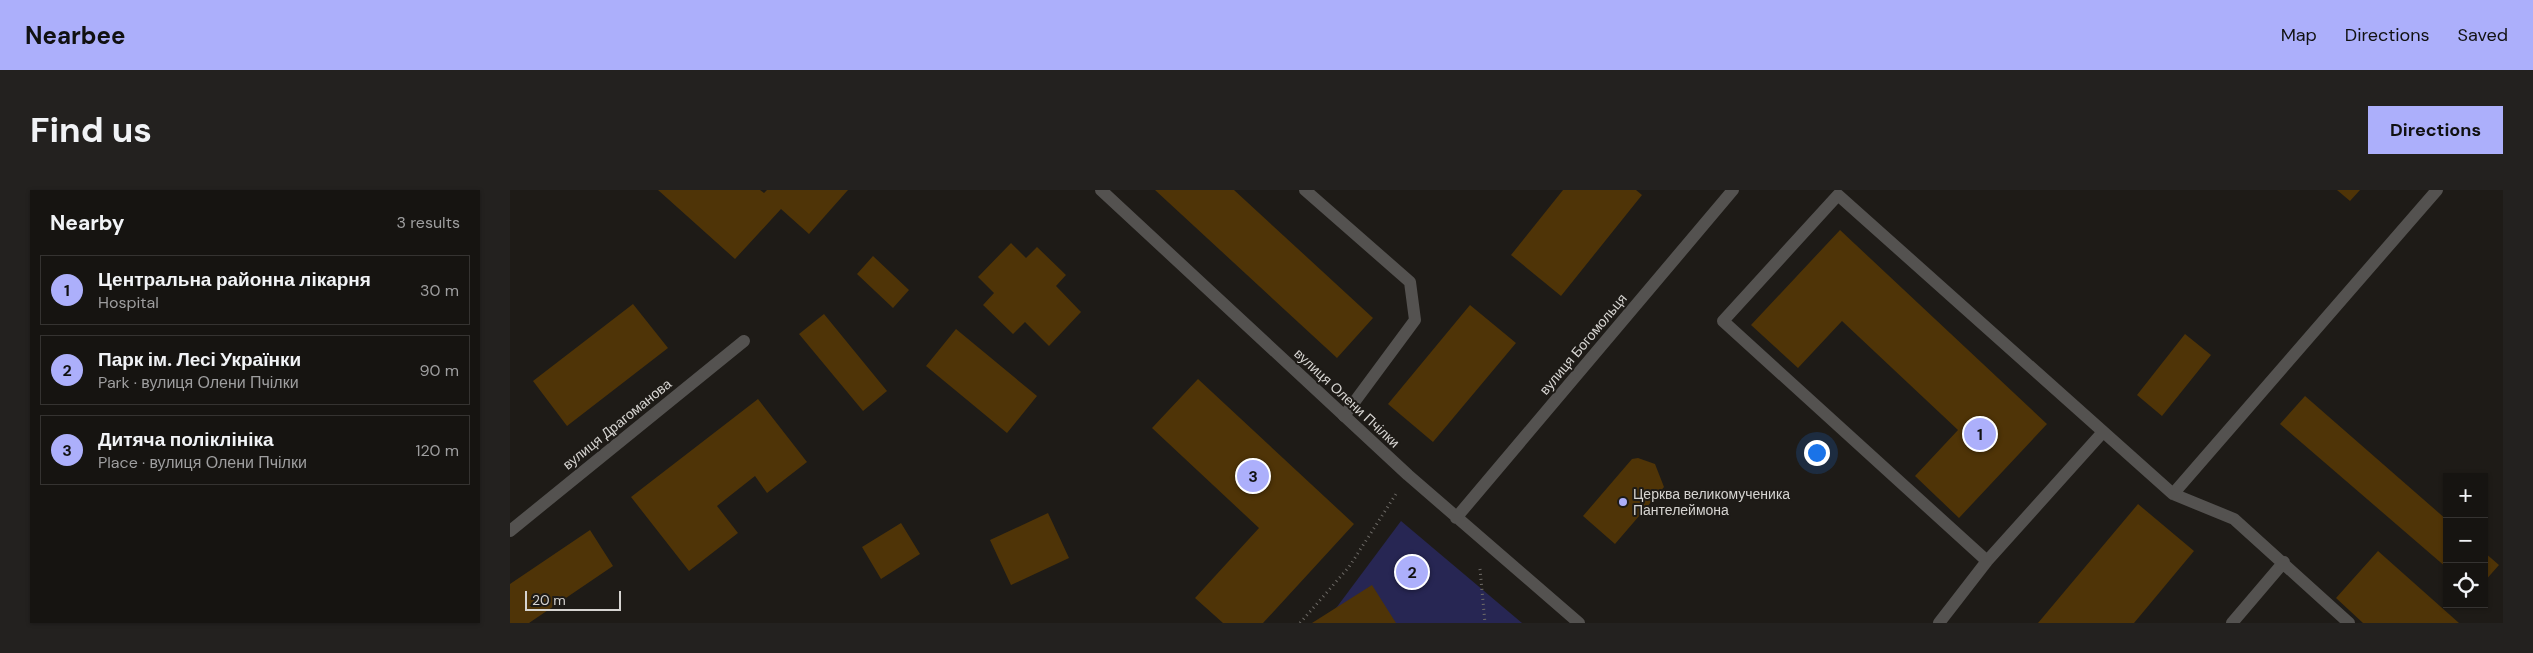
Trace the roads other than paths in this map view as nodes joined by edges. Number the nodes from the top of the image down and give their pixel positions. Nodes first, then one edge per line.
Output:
1 (1101, 190) edge
2 (1305, 190) edge
3 (1733, 190) edge
4 (2437, 190) edge
5 (744, 341) dead end
6 (1344, 416) junction
7 (2103, 432) junction
8 (2173, 494) junction
9 (1456, 518) junction
10 (510, 531) edge
11 (1987, 561) junction
12 (2284, 562) junction
13 (1579, 623) edge
14 (1939, 623) edge
15 (2232, 623) edge
16 (2349, 623) edge

1 - 6 street, вулиця Олени Пчілки
2 - 6 street
3 - 9 street, вулиця Богомольця
4 - 8 street
5 - 10 street, вулиця Драгоманова
6 - 9 street, вулиця Олени Пчілки
7 - 8 street
7 - 11 street
7 - 11 street
8 - 12 street
9 - 13 street, вулиця Олени Пчілки
11 - 14 street
12 - 15 street
12 - 16 street

